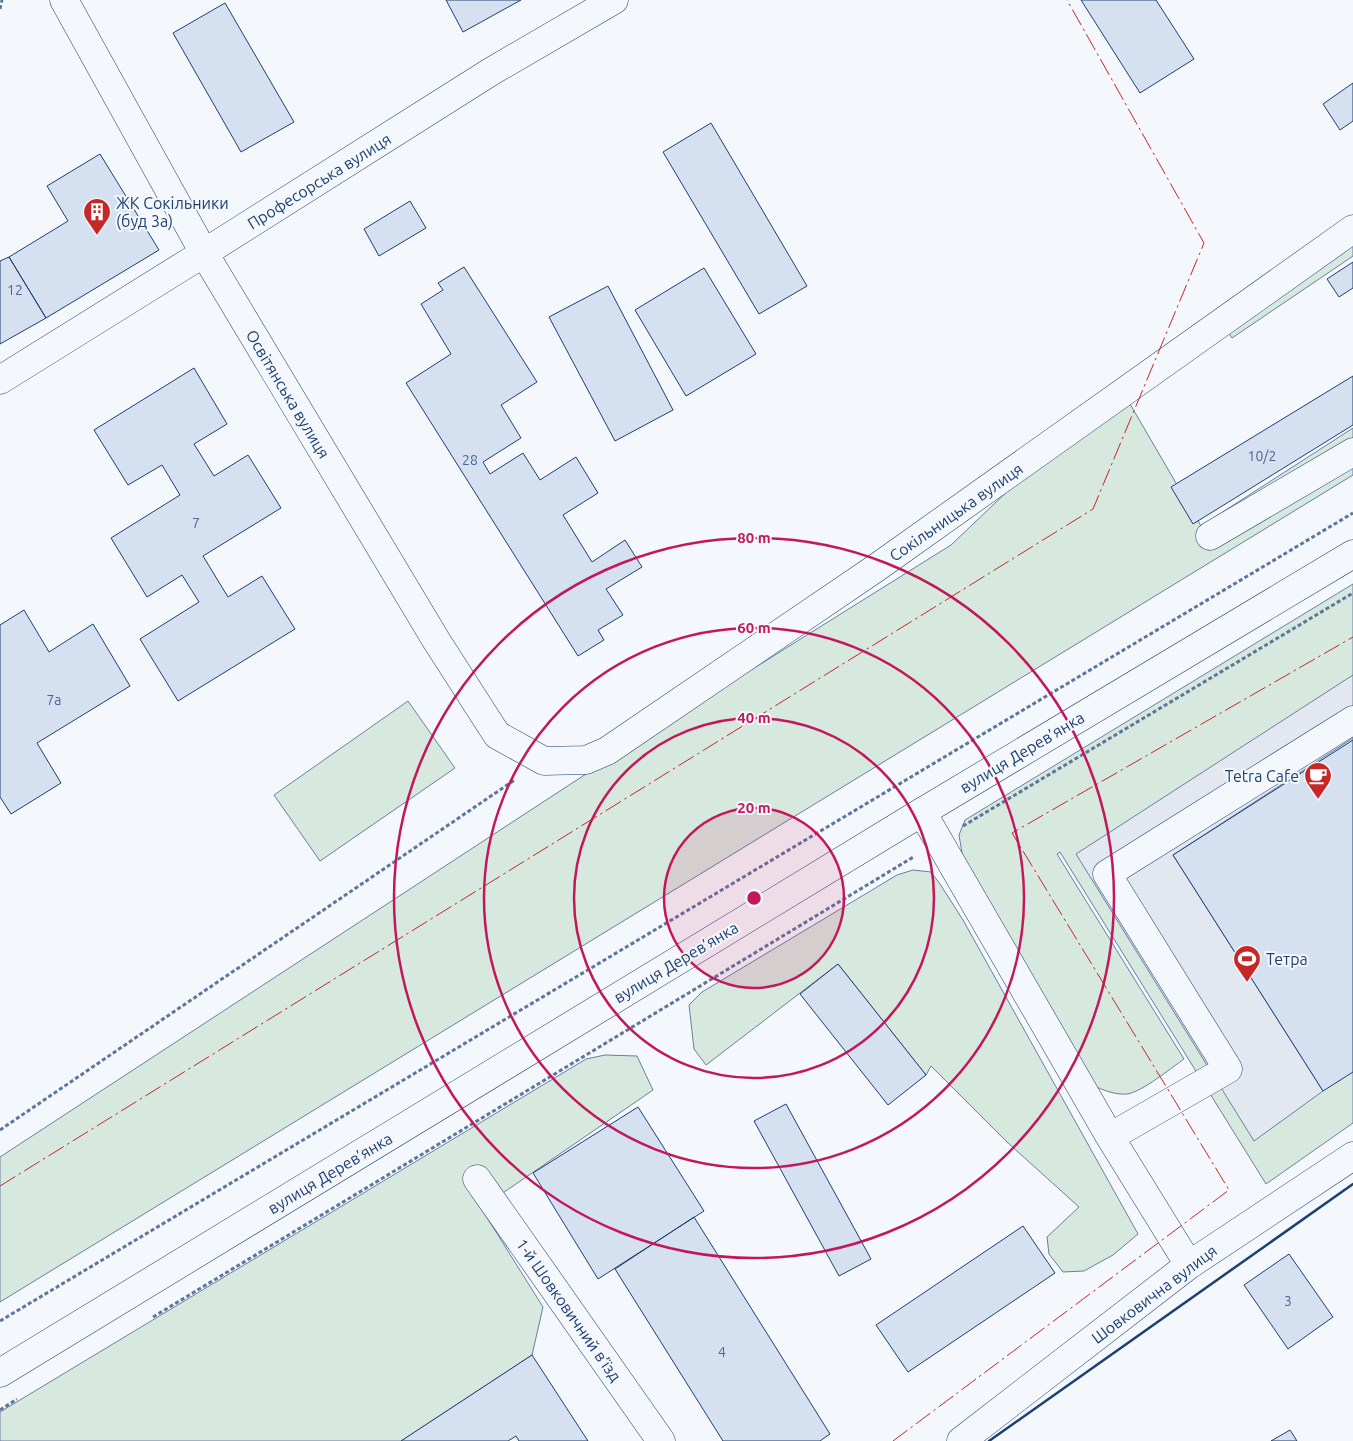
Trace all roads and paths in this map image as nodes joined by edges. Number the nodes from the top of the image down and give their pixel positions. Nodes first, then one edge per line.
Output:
1 (2, 0) edge
2 (64, 0) edge
3 (614, 0) edge
4 (0, 9) edge
5 (1353, 229) edge
6 (204, 253) junction
7 (0, 380) edge
8 (1353, 452) edge
9 (1353, 512) edge
10 (1210, 536) dead end
11 (1353, 554) edge
12 (1353, 593) edge
13 (1353, 720) edge
14 (544, 761) junction
15 (922, 812) junction
16 (940, 840) junction
17 (0, 1130) edge
18 (1110, 1137) junction
19 (1353, 1156) edge
20 (477, 1179) dead end
21 (1189, 1265) junction
22 (0, 1320) edge
23 (145, 1322) dead end
24 (0, 1373) edge
25 (17, 1399) dead end
26 (0, 1410) edge
27 (662, 1441) edge
28 (961, 1441) edge

1 - 4 path
2 - 6 street, Освітянська вулиця
3 - 6 street, Професорська вулиця
5 - 14 street, Сокільницька вулиця
6 - 7 street, Професорська вулиця
6 - 14 street, Освітянська вулиця
8 - 10 street
9 - 22 path
11 - 15 street, вулиця Дерев’янка
12 - 16 path
13 - 18 street
14 - 17 path
15 - 16 street
15 - 24 street, вулиця Дерев’янка
16 - 18 street
16 - 23 path
18 - 21 street
19 - 21 street, Шовковична вулиця
20 - 27 street, 1-й Шовковичний в’їзд
21 - 28 street, Шовковична вулиця
25 - 26 path

